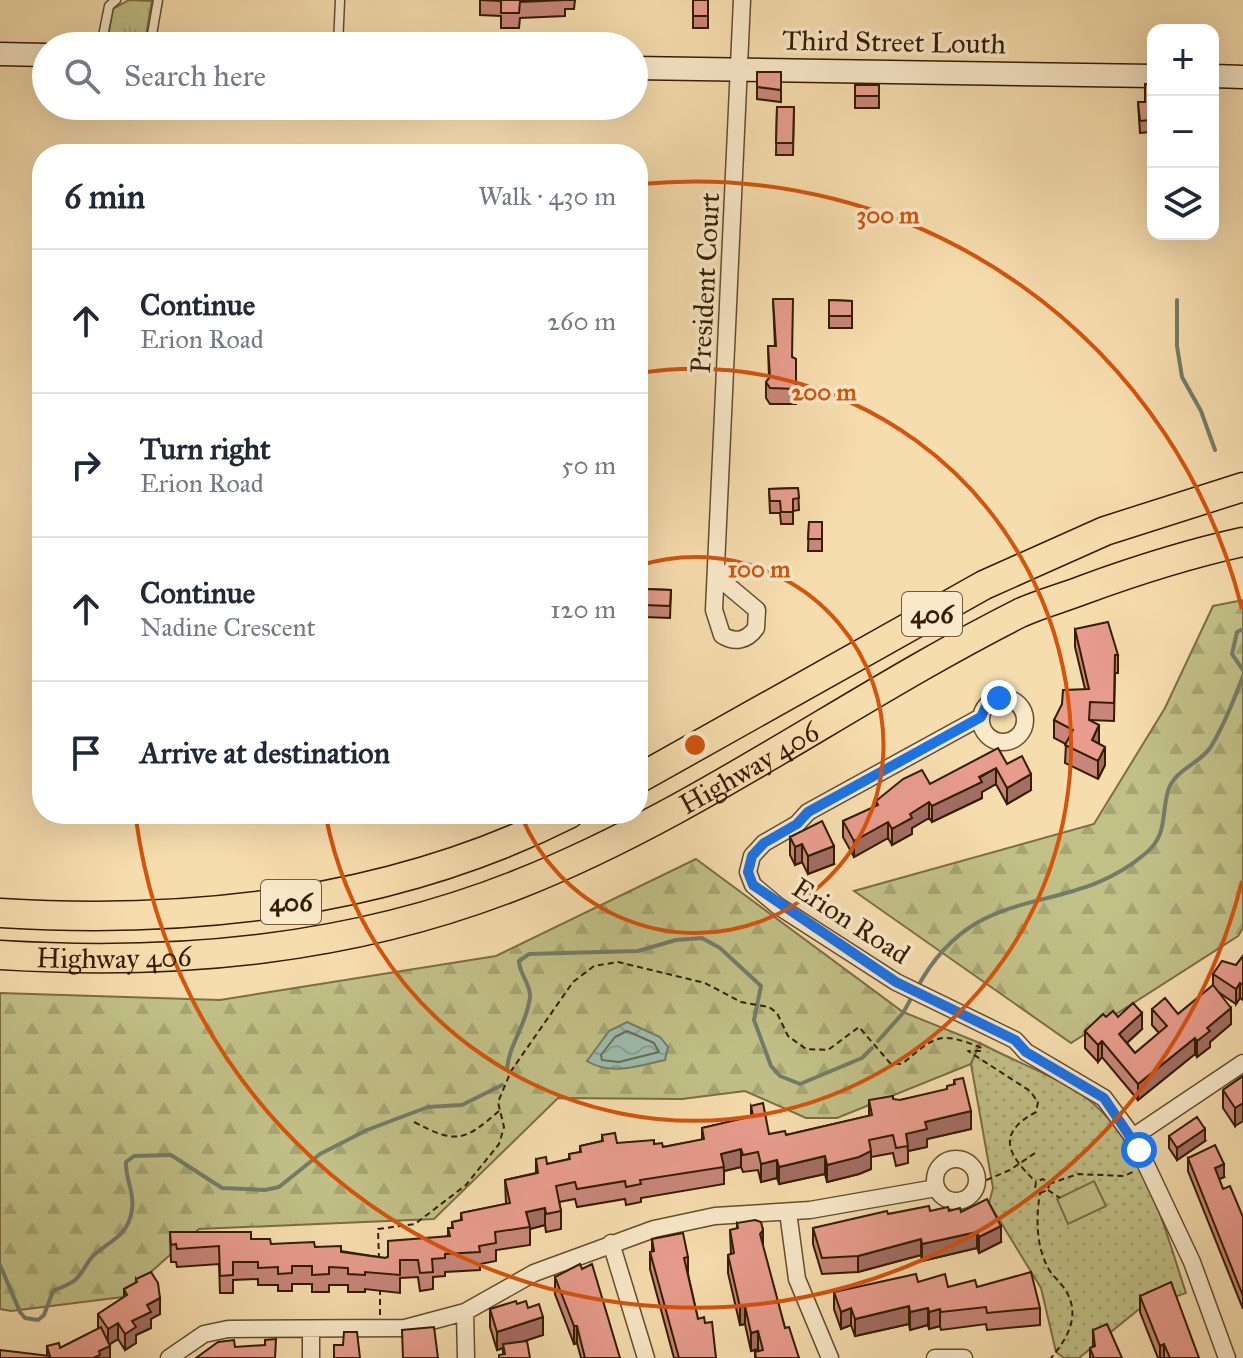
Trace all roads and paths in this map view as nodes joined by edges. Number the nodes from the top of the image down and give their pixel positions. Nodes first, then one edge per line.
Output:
1 (116, 0) edge
2 (158, 0) edge
3 (340, 0) edge
4 (742, 0) edge
5 (104, 32) edge
6 (152, 32) edge
7 (339, 32) edge
8 (0, 54) edge
9 (32, 55) edge
10 (648, 68) edge
11 (738, 70) junction
12 (1147, 76) edge
13 (1219, 76) edge
14 (1243, 77) edge
15 (1243, 487) edge
16 (1243, 542) edge
17 (717, 568) dead end
18 (981, 717) dead end
19 (648, 773) edge
20 (648, 821) edge
21 (546, 824) edge
22 (643, 824) edge
23 (0, 913) edge
24 (0, 955) edge
25 (1243, 1063) edge
26 (500, 1110) junction
27 (414, 1122) dead end
28 (1133, 1137) junction
29 (1038, 1151) dead end
30 (1017, 1165) junction
31 (1147, 1165) junction
32 (1093, 1175) junction
33 (1036, 1182) junction
34 (977, 1184) junction
35 (1049, 1184) junction
36 (1093, 1184) dead end
37 (936, 1188) junction
38 (1048, 1190) junction
39 (1040, 1193) junction
40 (1060, 1198) dead end
41 (788, 1212) junction
42 (611, 1243) junction
43 (379, 1272) edge
44 (379, 1286) edge
45 (465, 1312) junction
46 (380, 1328) junction
47 (311, 1330) junction
48 (169, 1358) edge
49 (311, 1358) edge
50 (466, 1358) edge
51 (646, 1358) edge
52 (830, 1358) edge
53 (935, 1358) edge
54 (964, 1358) edge
55 (1051, 1358) edge
56 (1227, 1358) edge

1 - 5 lane
2 - 6 lane
3 - 7 lane
4 - 11 street, President Court
8 - 9 street
10 - 11 street, Third Street Louth
11 - 12 street, Third Street Louth
11 - 17 street, President Court
13 - 14 street
15 - 19 highway, Highway 406 / 406
16 - 20 highway, Highway 406 / 406
18 - 28 street, Erion Road
21 - 23 highway, Highway 406 / 406
22 - 24 highway, Highway 406 / 406
25 - 28 street
26 - 27 path
26 - 30 path
26 - 43 path
28 - 31 street, Erion Road
29 - 30 path
30 - 33 path
30 - 34 path
31 - 32 path
31 - 56 street, Erion Road
32 - 35 path
32 - 36 path
33 - 35 path
33 - 39 path
34 - 37 street
34 - 37 street
35 - 38 path
37 - 41 street
38 - 39 path
38 - 40 path
39 - 55 path
41 - 42 street
41 - 52 street
42 - 45 street
42 - 51 street
44 - 46 path
45 - 46 street
45 - 50 street
46 - 47 street
47 - 48 street
47 - 49 street
53 - 54 street

